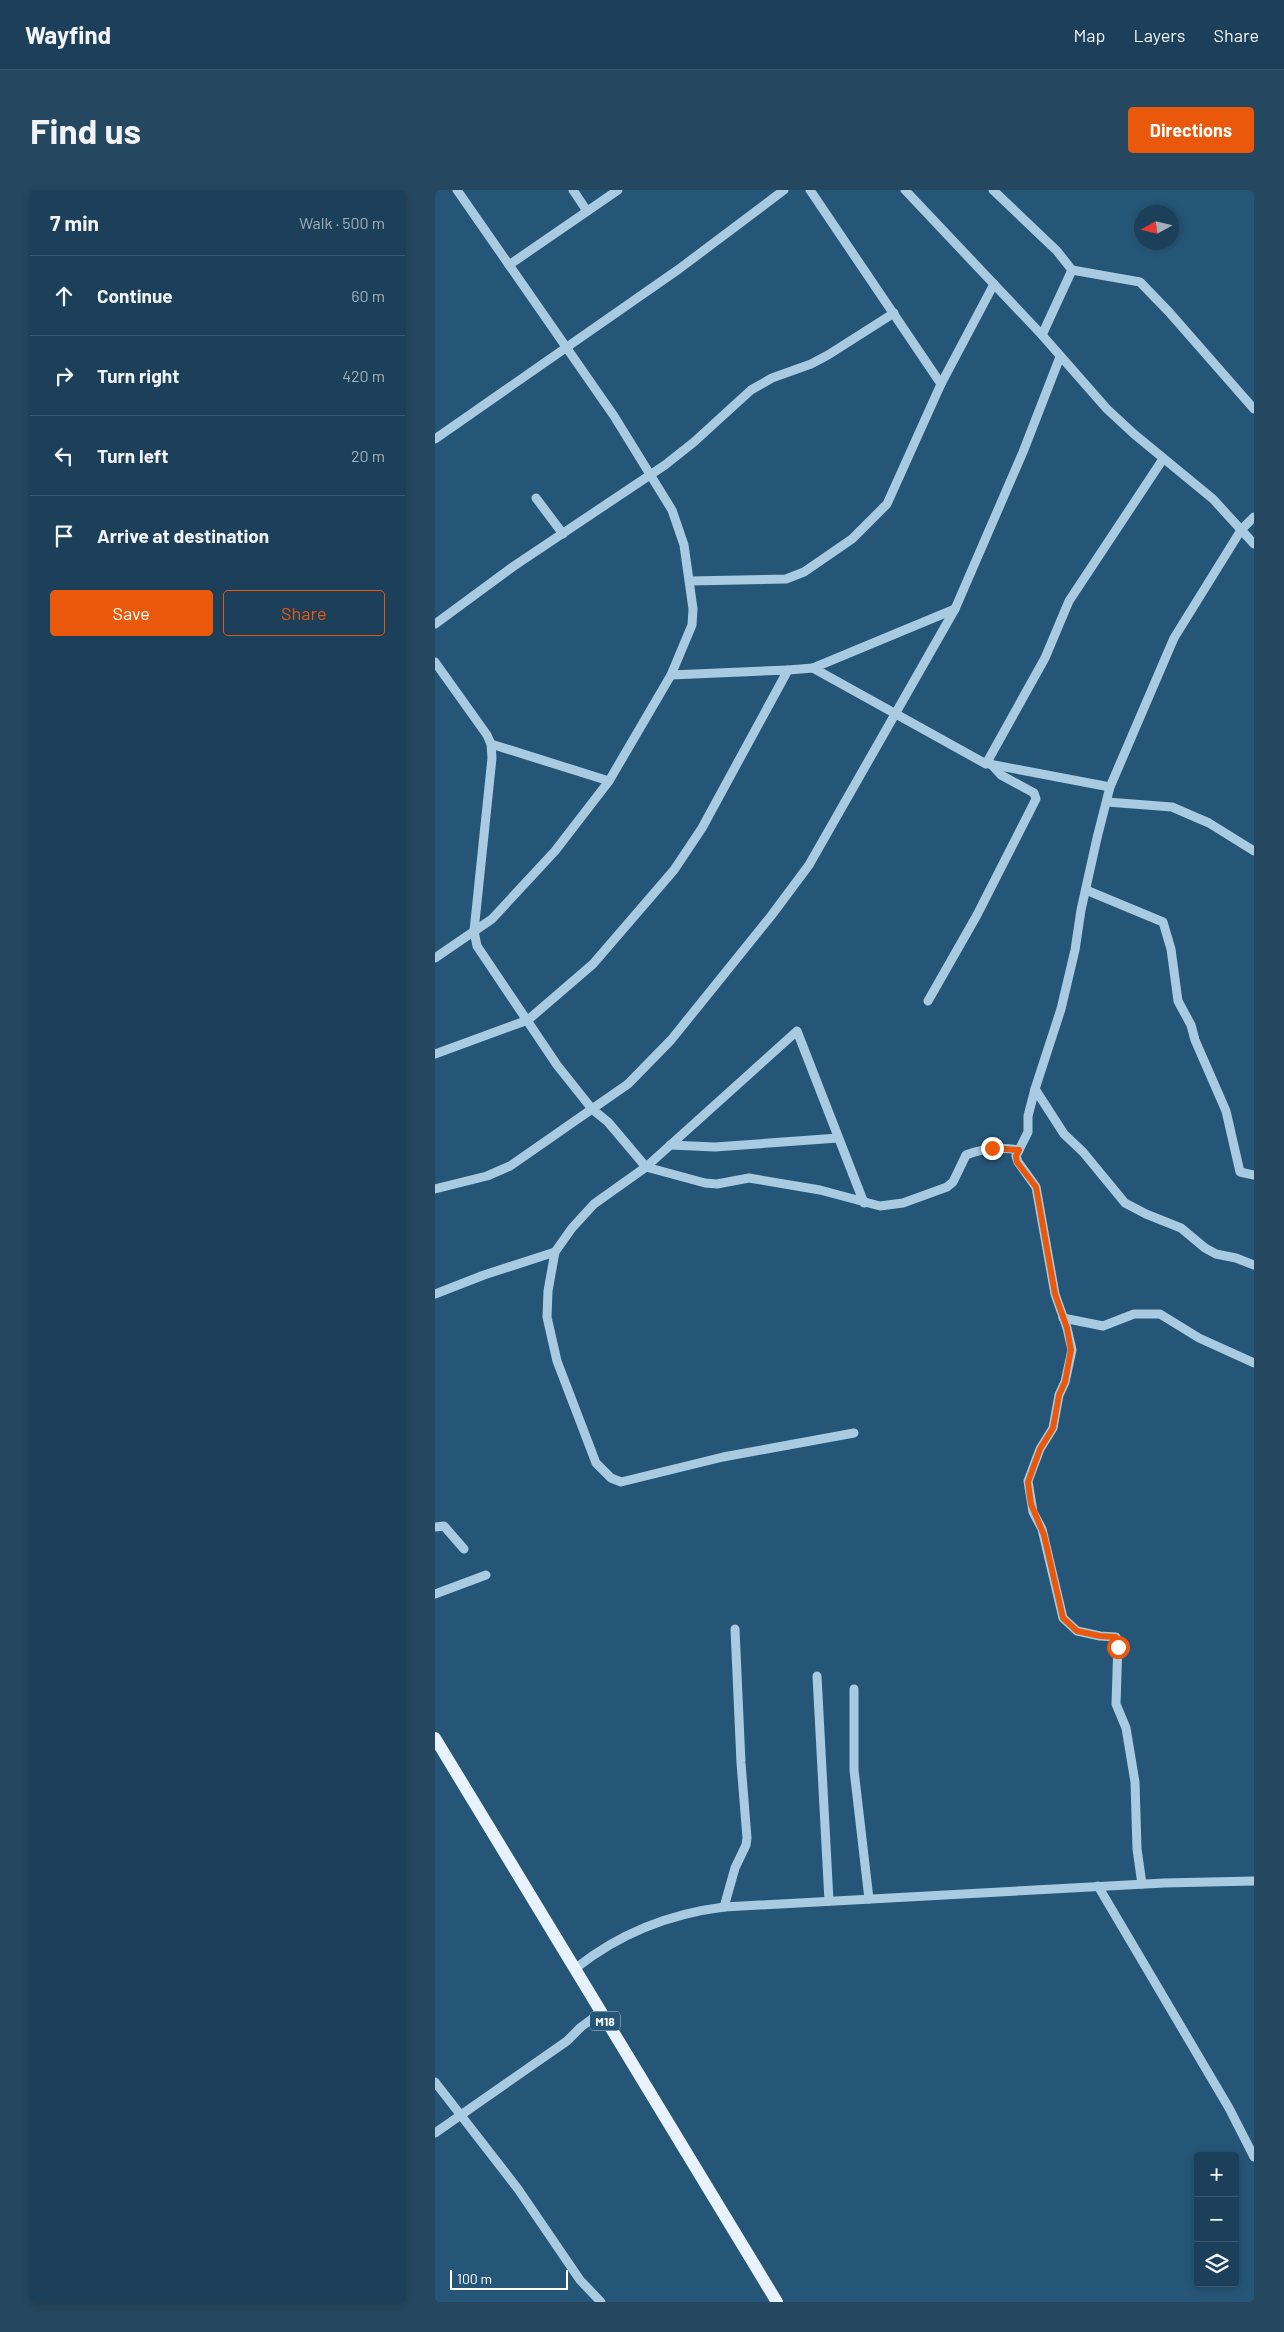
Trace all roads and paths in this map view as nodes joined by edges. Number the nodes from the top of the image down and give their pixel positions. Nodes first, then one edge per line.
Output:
1 (457, 190) edge
2 (573, 190) edge
3 (618, 190) edge
4 (784, 190) edge
5 (810, 190) edge
6 (905, 190) edge
7 (993, 190) edge
8 (587, 211) junction
9 (509, 266) junction
10 (1072, 270) junction
11 (994, 284) junction
12 (894, 313) junction
13 (1041, 335) junction
14 (567, 346) junction
15 (1060, 357) junction
16 (941, 384) junction
17 (1254, 409) edge
18 (435, 439) edge
19 (1163, 459) junction
20 (650, 475) junction
21 (537, 498) dead end
22 (1254, 517) edge
23 (1241, 530) junction
24 (563, 534) junction
25 (1254, 544) edge
26 (690, 581) junction
27 (955, 609) junction
28 (435, 624) edge
29 (435, 662) edge
30 (813, 668) junction
31 (788, 670) junction
32 (671, 675) junction
33 (897, 713) junction
34 (491, 744) junction
35 (989, 764) junction
36 (609, 781) junction
37 (1110, 787) junction
38 (1107, 802) junction
39 (1254, 851) edge
40 (1085, 890) junction
41 (474, 932) junction
42 (435, 958) edge
43 (928, 1000) dead end
44 (528, 1020) junction
45 (435, 1054) edge
46 (1035, 1089) junction
47 (592, 1109) junction
48 (838, 1138) junction
49 (670, 1145) junction
50 (1019, 1150) junction
51 (646, 1166) junction
52 (1254, 1175) edge
53 (435, 1189) edge
54 (864, 1203) junction
55 (555, 1252) junction
56 (1254, 1266) edge
57 (435, 1294) edge
58 (1063, 1318) junction
59 (1254, 1363) edge
60 (854, 1433) dead end
61 (435, 1527) edge
62 (465, 1550) dead end
63 (486, 1575) dead end
64 (435, 1594) edge
65 (735, 1629) dead end
66 (817, 1676) dead end
67 (854, 1689) dead end
68 (435, 1738) edge
69 (1254, 1881) edge
70 (1141, 1884) junction
71 (1098, 1886) junction
72 (869, 1898) junction
73 (829, 1901) junction
74 (724, 1907) junction
75 (575, 1968) junction
76 (600, 2013) junction
77 (435, 2082) edge
78 (460, 2114) junction
79 (435, 2132) edge
80 (1253, 2154) edge
81 (601, 2302) edge
82 (777, 2302) edge

1 - 9 street
2 - 8 street
3 - 8 street
4 - 14 street
5 - 12 street
6 - 11 street
7 - 10 street
8 - 9 street
9 - 14 street
10 - 13 street
10 - 17 street
11 - 13 street
11 - 16 street
12 - 16 street
12 - 20 street
13 - 15 street
14 - 18 street
14 - 20 street
15 - 19 street
15 - 27 street
16 - 26 street
19 - 23 street
19 - 35 street
20 - 24 street
20 - 26 street
21 - 24 street
22 - 23 street
23 - 25 street
23 - 37 street
24 - 28 street
26 - 32 street
27 - 30 street
27 - 33 street
29 - 34 street
30 - 31 street
30 - 33 street
31 - 32 street
31 - 44 street
32 - 36 street
33 - 35 street
33 - 47 street
34 - 36 street
34 - 41 street
35 - 37 street
35 - 43 street
36 - 41 street
37 - 38 street
38 - 39 street
38 - 40 street
40 - 46 street
40 - 52 street
41 - 42 street
41 - 44 street
44 - 45 street
44 - 47 street
46 - 50 street
46 - 56 street
47 - 51 street
47 - 53 street
48 - 49 street
48 - 49 street
48 - 54 street
49 - 51 street
50 - 54 street
50 - 58 street
51 - 54 street
51 - 55 street
55 - 57 street
55 - 60 street
58 - 59 street
58 - 70 street
61 - 62 street
63 - 64 street
65 - 74 street
66 - 73 street
67 - 72 street
68 - 75 main road, M18
69 - 70 street
70 - 71 street
71 - 72 street
71 - 80 street
72 - 73 street
73 - 74 street
74 - 75 street
75 - 76 main road, M18
76 - 78 street
76 - 82 main road, M18
77 - 78 street
78 - 79 street
78 - 81 street

